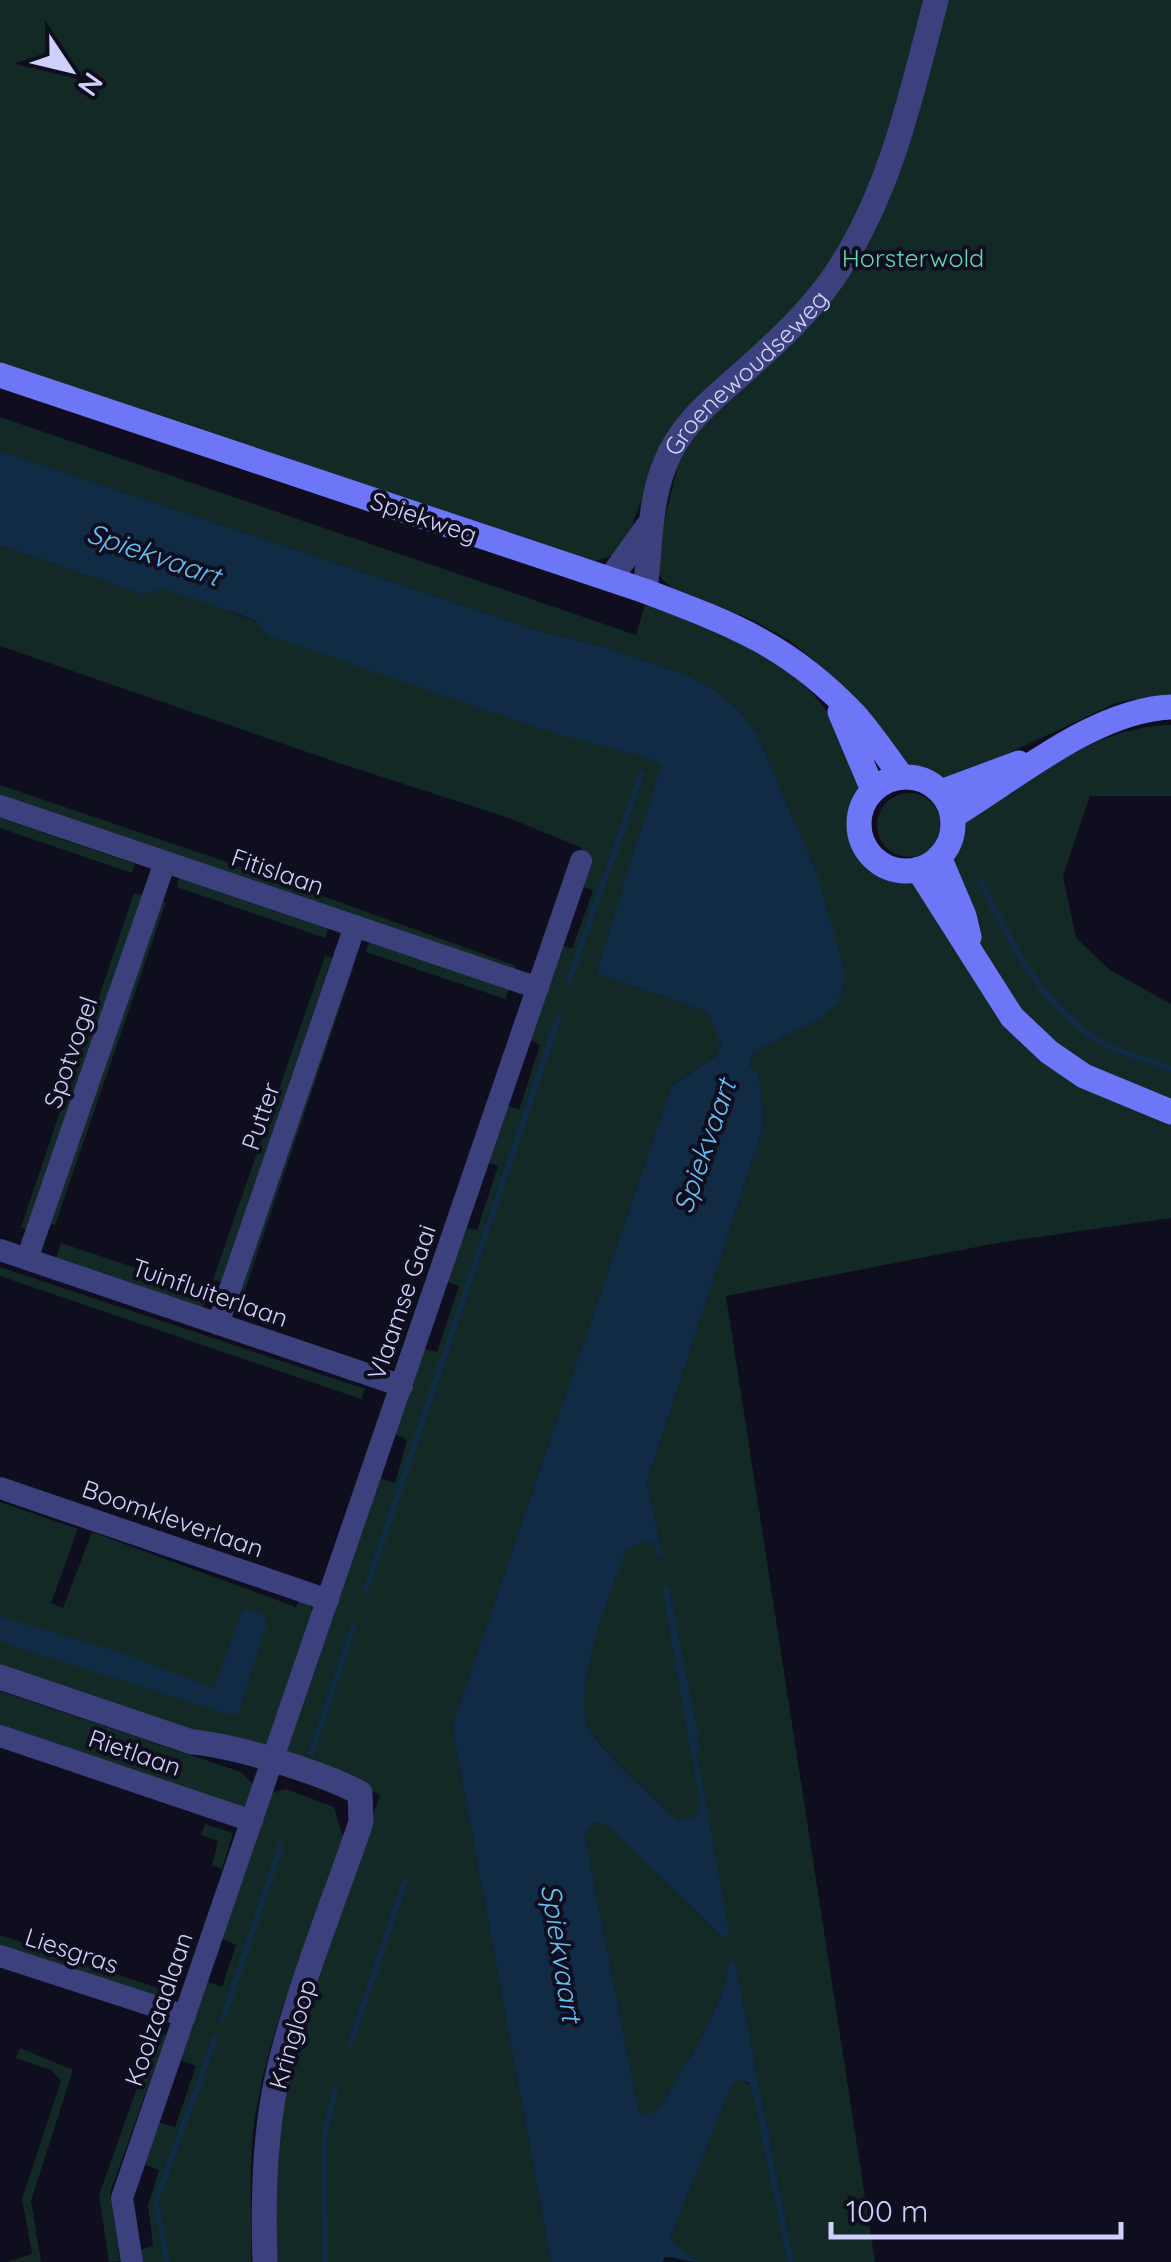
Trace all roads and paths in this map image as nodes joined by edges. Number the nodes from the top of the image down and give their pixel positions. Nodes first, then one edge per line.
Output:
1 (936, 0) edge
2 (0, 375) edge
3 (648, 526) junction
4 (610, 580) junction
5 (644, 591) junction
6 (831, 692) junction
7 (1171, 707) edge
8 (1038, 758) junction
9 (902, 777) junction
10 (873, 790) junction
11 (941, 792) junction
12 (0, 806) edge
13 (952, 816) junction
14 (581, 861) dead end
15 (164, 862) junction
16 (929, 863) junction
17 (355, 926) junction
18 (538, 988) junction
19 (1171, 1112) edge
20 (0, 1250) edge
21 (27, 1259) junction
22 (218, 1324) junction
23 (402, 1386) junction
24 (0, 1488) edge
25 (328, 1600) junction
26 (0, 1677) edge
27 (0, 1736) edge
28 (270, 1769) junction
29 (252, 1822) junction
30 (0, 1957) edge
31 (185, 2016) junction
32 (132, 2262) edge
33 (265, 2262) edge

1 - 3 street, Groenewoudseweg
2 - 4 main road, Spiekweg
3 - 4 street, Groenewoudseweg
3 - 5 street, Groenewoudseweg
4 - 5 main road, Spiekweg
5 - 6 main road, Spiekweg
6 - 9 main road, Spiekweg
6 - 10 main road, Spiekweg
7 - 8 main road
8 - 11 main road
8 - 13 main road
9 - 10 main road
9 - 11 main road
10 - 16 main road
11 - 13 main road
12 - 15 street, Fitislaan
13 - 16 main road
14 - 18 street, Vlaamse Gaai
15 - 17 street, Fitislaan
15 - 21 street, Spotvogel
16 - 19 main road
17 - 18 street, Fitislaan
17 - 22 street, Putter
18 - 23 street, Vlaamse Gaai
20 - 21 street, Tuinfluiterlaan
21 - 22 street, Tuinfluiterlaan
22 - 23 street, Tuinfluiterlaan
23 - 25 street, Vlaamse Gaai
24 - 25 street, Boomkleverlaan
25 - 28 street, Vlaamse Gaai
26 - 28 street, Kringloop
27 - 29 street, Rietlaan
28 - 29 street, Koolzaadlaan
28 - 33 street, Kringloop
29 - 31 street, Koolzaadlaan
30 - 31 street, Liesgras
31 - 32 street, Koolzaadlaan

